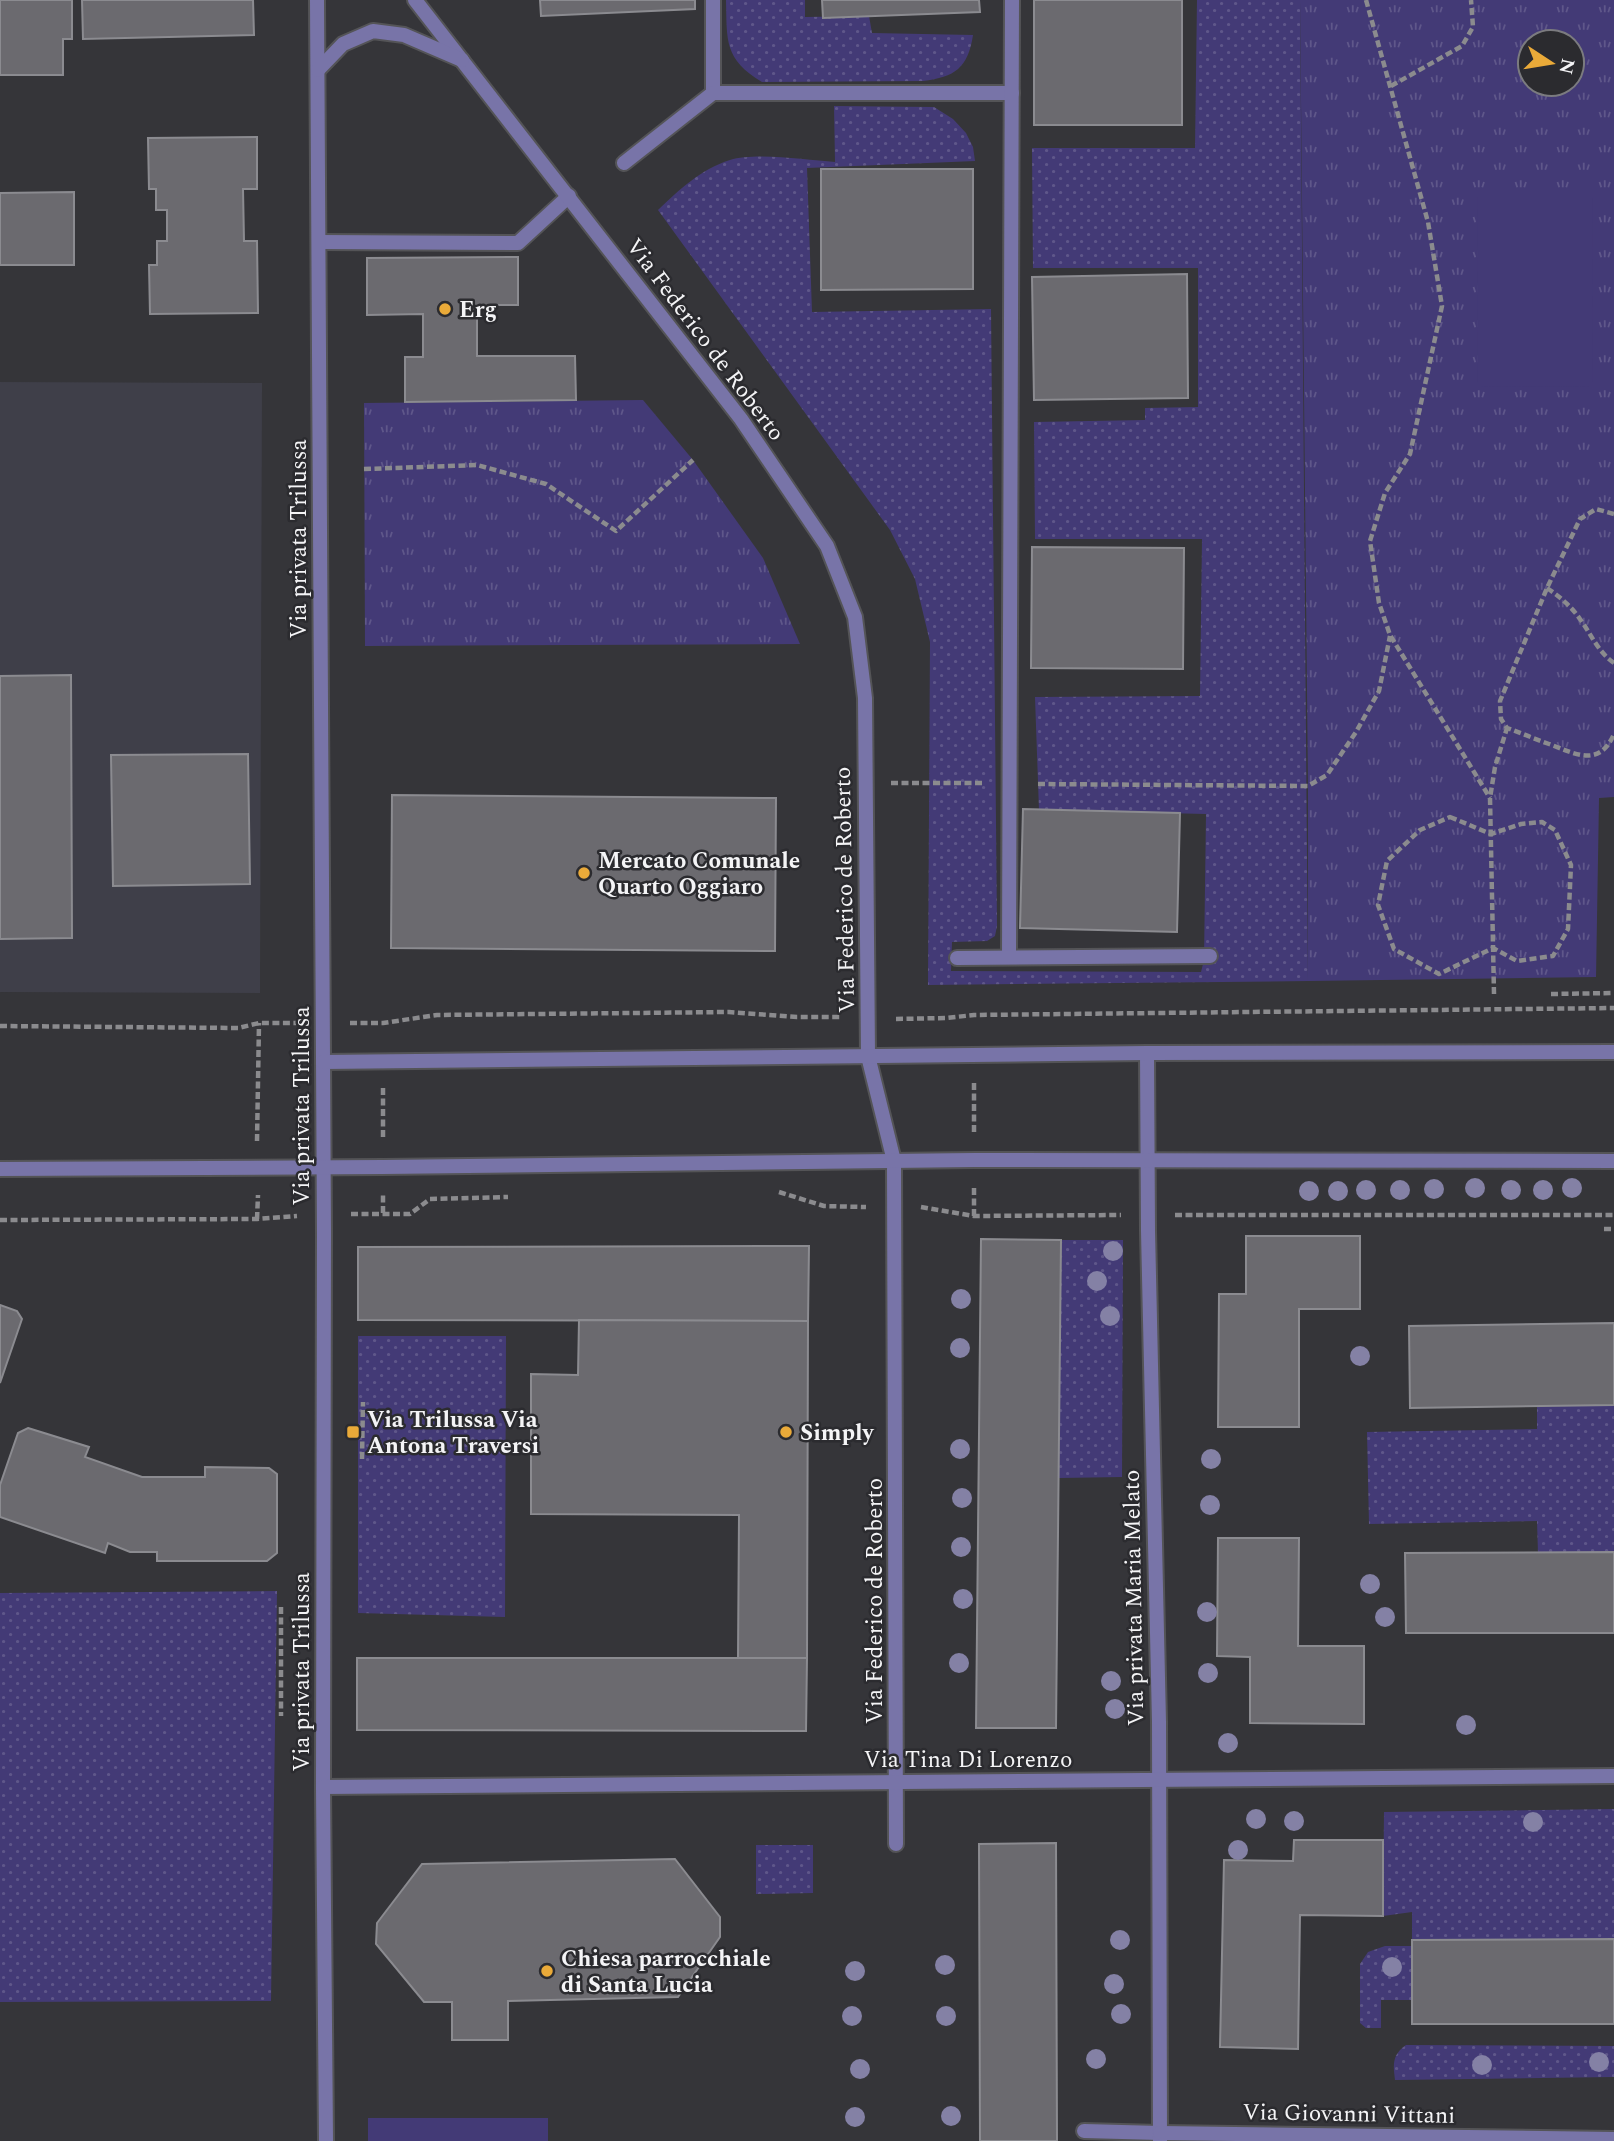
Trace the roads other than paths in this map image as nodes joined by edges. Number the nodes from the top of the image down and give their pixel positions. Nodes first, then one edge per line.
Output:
1 (317, 0) edge
2 (415, 0) edge
3 (713, 0) edge
4 (1012, 0) edge
5 (463, 60) junction
6 (318, 70) junction
7 (713, 93) junction
8 (1012, 93) junction
9 (624, 163) dead end
10 (569, 196) junction
11 (319, 242) junction
12 (1210, 956) dead end
13 (1009, 957) junction
14 (957, 958) dead end
15 (1614, 1052) edge
16 (1147, 1054) junction
17 (868, 1056) junction
18 (323, 1062) junction
19 (894, 1161) junction
20 (1147, 1161) junction
21 (1614, 1161) edge
22 (324, 1168) junction
23 (0, 1169) edge
24 (1614, 1776) edge
25 (1159, 1781) junction
26 (897, 1782) junction
27 (323, 1787) junction
28 (896, 1843) dead end
29 (1084, 2131) dead end
30 (1160, 2137) edge
31 (1614, 2139) edge
32 (326, 2141) edge

1 - 6 street
2 - 5 street, Via Federico de Roberto
3 - 7 street
4 - 8 street
5 - 6 street, Via Federico de Roberto
5 - 10 street, Via Federico de Roberto
6 - 11 street, Via privata Trilussa
7 - 8 street
7 - 9 street
8 - 13 street
10 - 11 street
10 - 17 street, Via Federico de Roberto
11 - 18 street, Via privata Trilussa
12 - 13 street
13 - 14 street
15 - 16 street
16 - 17 street
16 - 20 street, Via privata Maria Melato
17 - 18 street
17 - 19 street, Via Federico de Roberto
18 - 22 street, Via privata Trilussa
19 - 20 street
19 - 22 street
19 - 26 street, Via Federico de Roberto
20 - 21 street
20 - 25 street, Via privata Maria Melato
22 - 23 street
22 - 27 street, Via privata Trilussa
24 - 25 street, Via Tina Di Lorenzo
25 - 26 street, Via Tina Di Lorenzo
25 - 30 street, Via privata Maria Melato
26 - 27 street, Via Tina Di Lorenzo
26 - 28 street, Via Federico de Roberto
27 - 32 street, Via privata Trilussa
29 - 30 street, Via Giovanni Vittani
30 - 31 street, Via Giovanni Vittani

